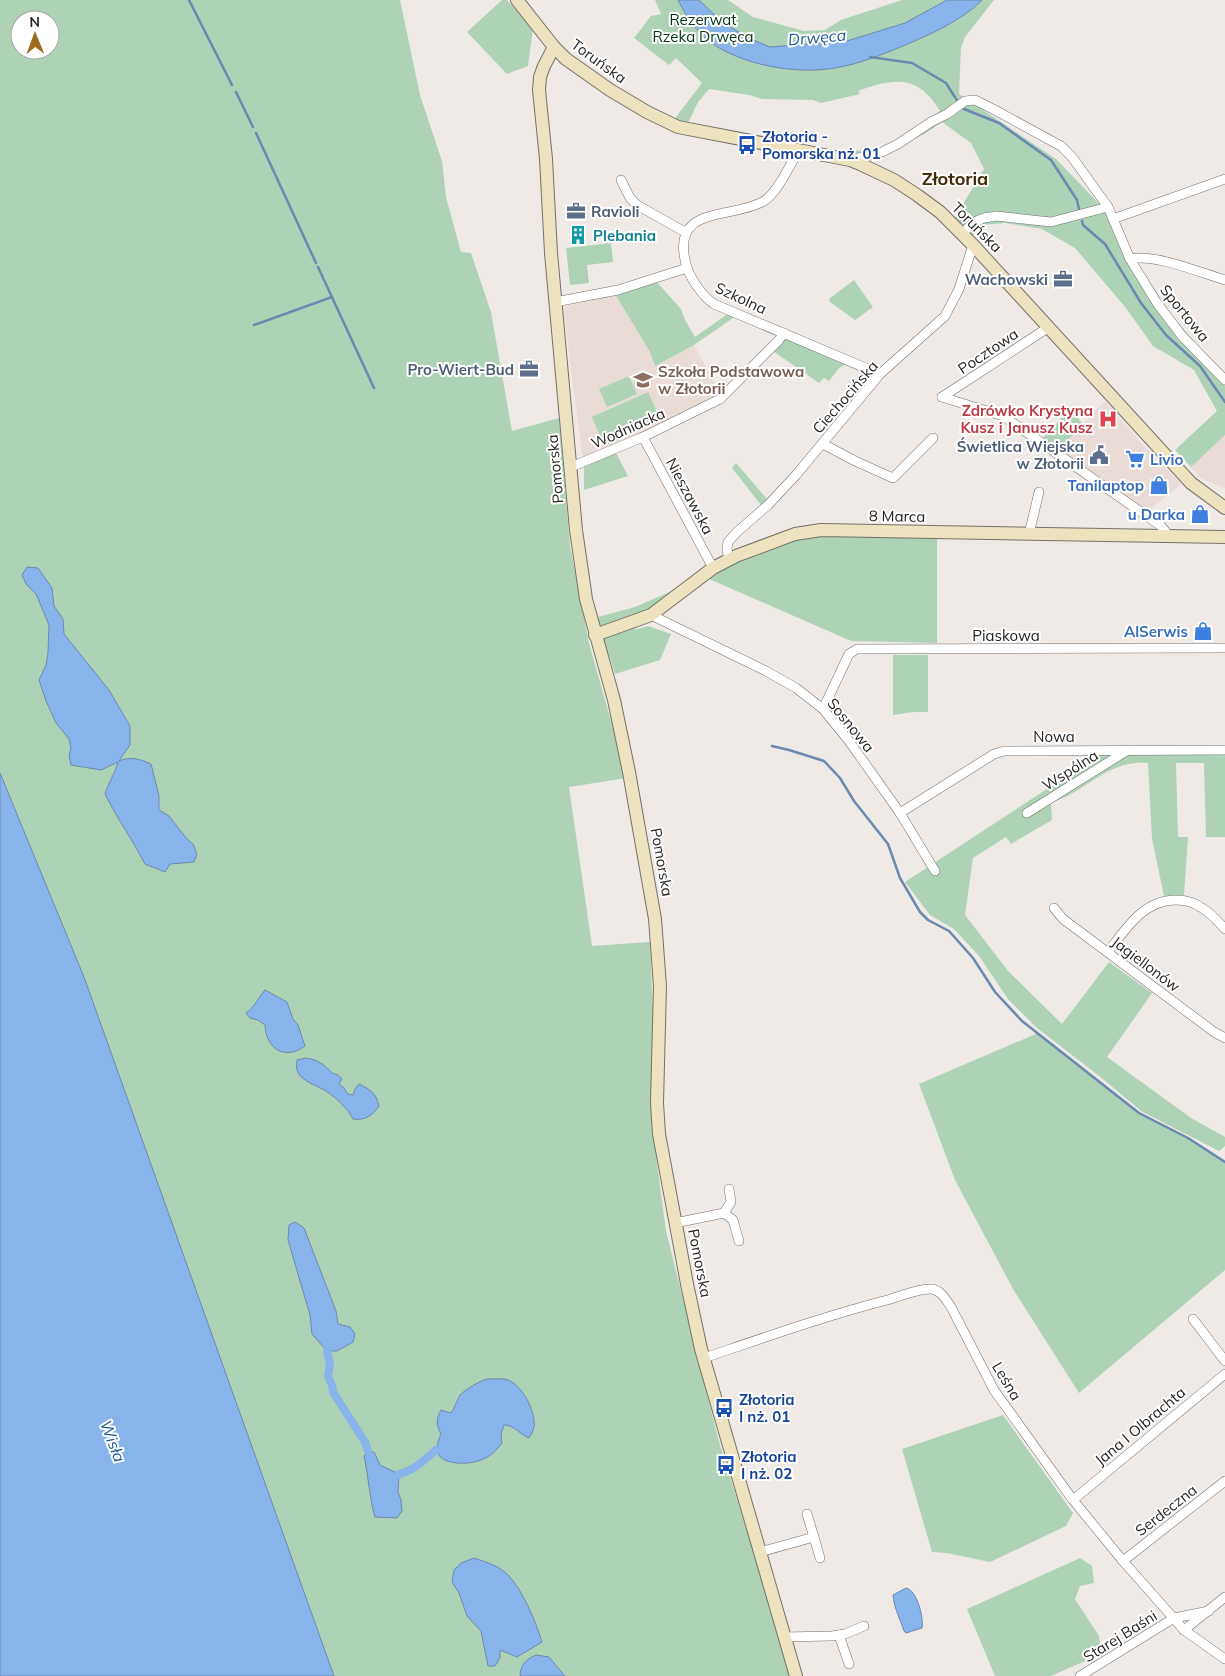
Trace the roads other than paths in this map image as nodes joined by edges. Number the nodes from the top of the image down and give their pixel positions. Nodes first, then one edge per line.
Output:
1 (517, 0) edge
2 (554, 47) junction
3 (798, 151) junction
4 (850, 160) junction
5 (1225, 179) edge
6 (621, 180) dead end
7 (1108, 207) junction
8 (1113, 219) junction
9 (685, 232) junction
10 (962, 234) junction
11 (973, 246) junction
12 (1130, 259) junction
13 (687, 268) junction
14 (1225, 280) edge
15 (555, 302) junction
16 (1049, 327) junction
17 (784, 333) junction
18 (880, 374) junction
19 (1225, 380) edge
20 (643, 437) junction
21 (932, 438) dead end
22 (823, 444) junction
23 (571, 467) junction
24 (1039, 492) dead end
25 (1225, 508) edge
26 (1029, 534) junction
27 (1170, 537) junction
28 (1225, 537) edge
29 (729, 560) junction
30 (713, 568) junction
31 (650, 615) junction
32 (595, 635) junction
33 (1225, 648) edge
34 (823, 709) junction
35 (1128, 750) junction
36 (1225, 750) edge
37 (900, 813) junction
38 (1027, 813) dead end
39 (935, 871) dead end
40 (1054, 908) dead end
41 (1225, 929) edge
42 (1108, 952) junction
43 (1225, 1038) edge
44 (729, 1189) dead end
45 (724, 1213) junction
46 (675, 1224) junction
47 (739, 1241) dead end
48 (1193, 1319) dead end
49 (704, 1358) junction
50 (1225, 1361) edge
51 (1225, 1374) edge
52 (1225, 1481) edge
53 (1073, 1500) junction
54 (807, 1514) dead end
55 (814, 1537) junction
56 (760, 1552) junction
57 (820, 1558) dead end
58 (1123, 1562) junction
59 (1225, 1598) edge
60 (1209, 1610) junction
61 (1174, 1618) junction
62 (864, 1626) dead end
63 (1184, 1630) junction
64 (839, 1635) junction
65 (784, 1637) junction
66 (1225, 1659) edge
67 (849, 1664) dead end
68 (1083, 1675) edge
69 (796, 1676) edge

1 - 2 main road, Toruńska
2 - 3 main road, Toruńska
2 - 15 main road, Pomorska
3 - 4 main road, Toruńska
3 - 9 street
4 - 7 street, Sportowa
4 - 10 main road, Toruńska
5 - 8 street
6 - 9 street
7 - 8 street, Sportowa
7 - 10 street
8 - 12 street, Sportowa
9 - 13 street, Szkolna
10 - 11 main road, Toruńska
11 - 16 main road, Toruńska
11 - 18 street, Ciechocińska
12 - 14 street
12 - 19 street, Sportowa
13 - 15 street
13 - 17 street, Szkolna
15 - 23 main road, Pomorska
16 - 25 main road, Toruńska
16 - 27 street, Pocztowa
17 - 18 street, Szkolna
17 - 20 street, Wodniacka
18 - 22 street, Ciechocińska
20 - 23 street, Wodniacka
20 - 30 street, Nieszawska
21 - 22 street
22 - 29 street, Ciechocińska
23 - 32 main road, Pomorska
24 - 26 street
26 - 27 main road, 8 Marca
26 - 29 main road, 8 Marca
27 - 28 main road, 8 Marca
29 - 30 main road, 8 Marca
30 - 31 main road, 8 Marca
31 - 32 main road, 8 Marca
31 - 34 street, Sosnowa
32 - 46 main road, Pomorska
33 - 34 street, Piaskowa
34 - 37 street, Sosnowa
35 - 36 street, Nowa
35 - 37 street, Nowa
35 - 38 street, Wspólna
37 - 39 street, Sosnowa
40 - 42 street, Jagiellonów
41 - 42 street
42 - 43 street, Jagiellonów
44 - 45 street
45 - 46 street
45 - 47 street
46 - 49 main road, Pomorska
48 - 50 street
49 - 53 street, Leśna
49 - 56 main road, Pomorska
51 - 53 street, Jana I Olbrachta
52 - 58 street, Serdeczna
53 - 58 street, Leśna
54 - 55 street
55 - 56 street
55 - 57 street
56 - 65 main road, Pomorska
58 - 61 street, Leśna
59 - 60 street
60 - 61 street, Starej Baśni
60 - 63 street
61 - 63 street, Leśna
61 - 68 street, Starej Baśni
62 - 64 street
63 - 66 street, Leśna
64 - 65 street
64 - 67 street
65 - 69 main road, Pomorska

